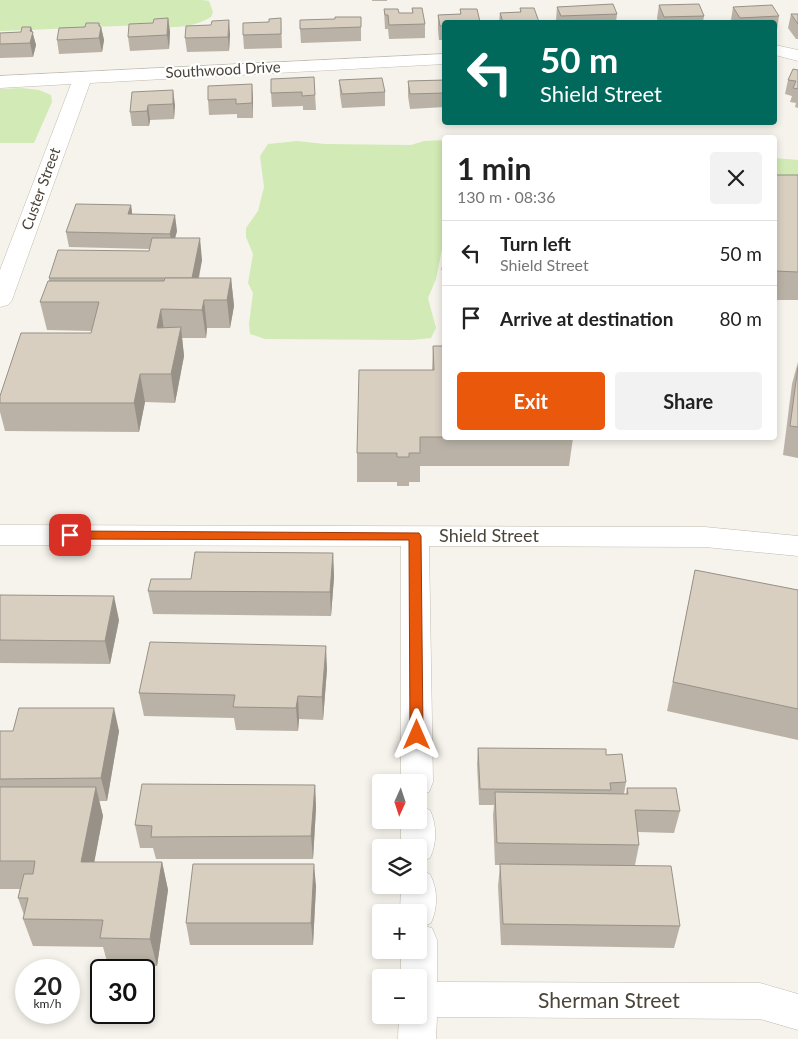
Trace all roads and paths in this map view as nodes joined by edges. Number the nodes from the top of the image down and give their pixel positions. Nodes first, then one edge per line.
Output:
1 (777, 51) edge
2 (798, 56) edge
3 (442, 59) edge
4 (82, 77) junction
5 (0, 82) edge
6 (0, 300) edge
7 (0, 535) edge
8 (415, 536) junction
9 (798, 546) edge
10 (417, 774) edge
11 (427, 1000) edge
12 (798, 1012) edge
13 (418, 1024) edge
14 (417, 1039) edge

1 - 2 street
3 - 4 street, Southwood Drive
4 - 5 street, Southwood Drive
4 - 6 street, Custer Street
7 - 8 street, Shield Street
8 - 9 street, Shield Street
8 - 10 street
11 - 12 street, Sherman Street
13 - 14 street

